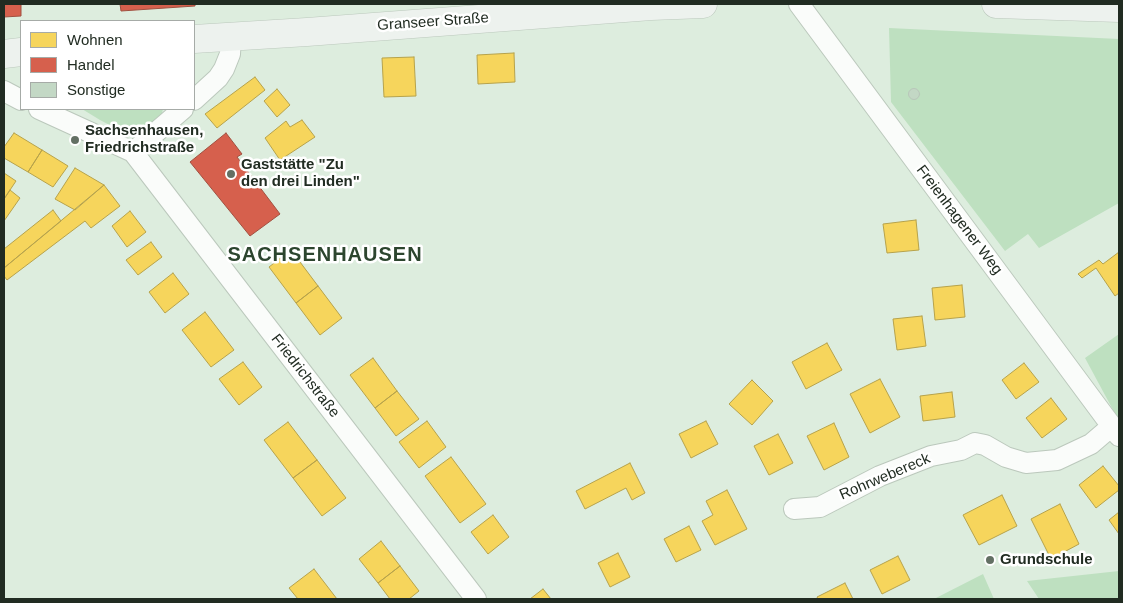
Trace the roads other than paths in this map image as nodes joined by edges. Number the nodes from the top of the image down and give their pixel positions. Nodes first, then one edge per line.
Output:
1 (703, 4) edge
2 (799, 4) edge
3 (1006, 4) edge
4 (1119, 8) edge
5 (231, 37) junction
6 (195, 39) edge
7 (20, 52) edge
8 (4, 54) edge
9 (4, 91) edge
10 (20, 99) edge
11 (195, 99) edge
12 (41, 110) edge
13 (182, 110) edge
14 (133, 152) junction
15 (1116, 431) edge
16 (794, 509) dead end
17 (476, 599) edge

1 - 5 main road, Granseer Straße
2 - 15 street, Freienhagener Weg
3 - 4 main road
5 - 6 main road, Granseer Straße
5 - 11 street
7 - 8 main road
9 - 10 street
12 - 14 street, Friedrichstraße
13 - 14 street
14 - 17 street, Friedrichstraße
15 - 16 street, Rohrwebereck

